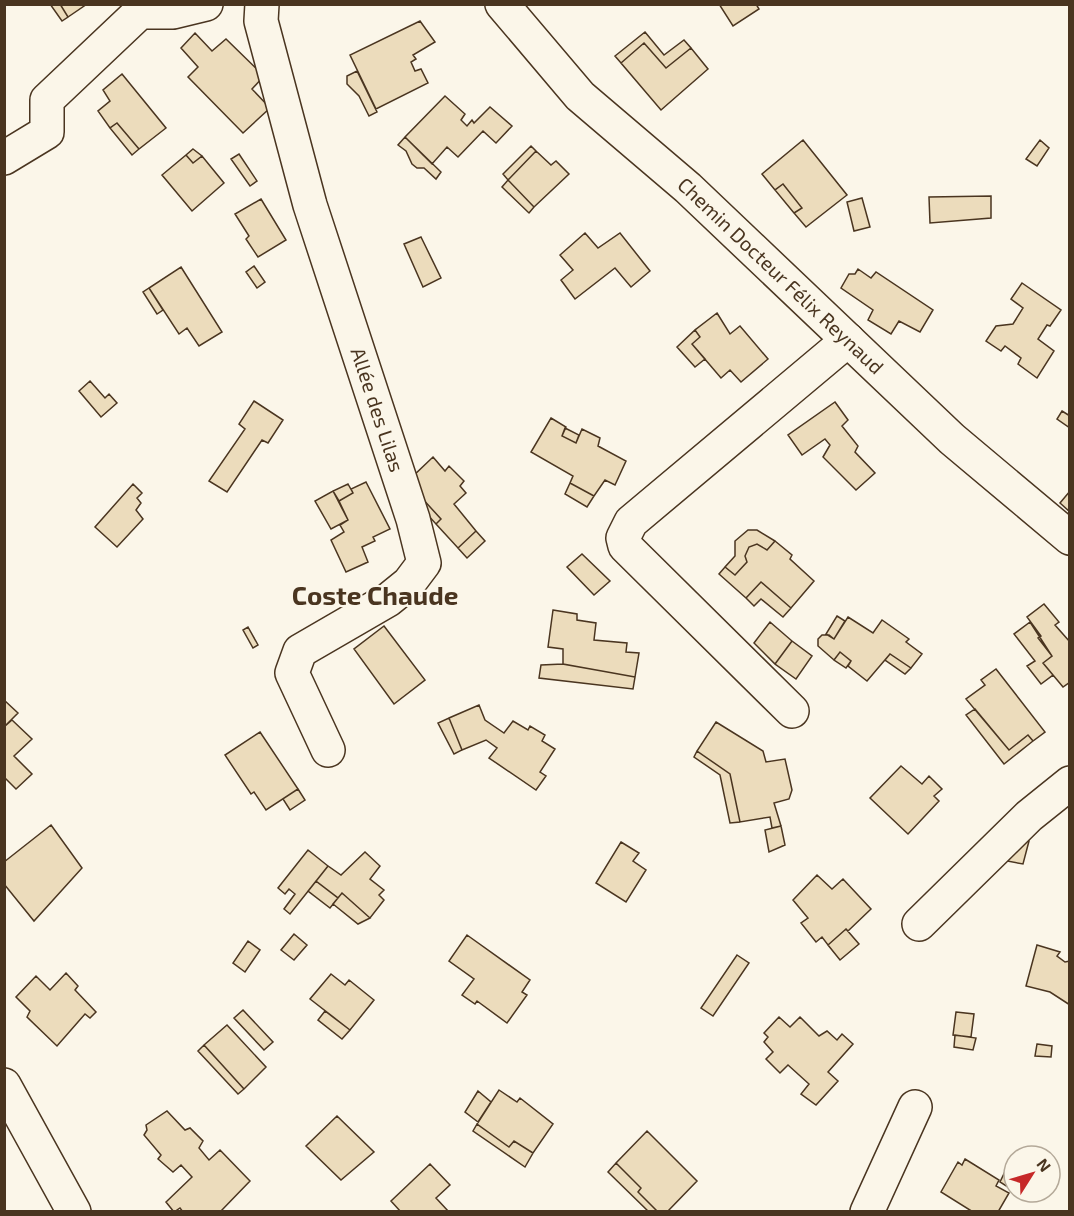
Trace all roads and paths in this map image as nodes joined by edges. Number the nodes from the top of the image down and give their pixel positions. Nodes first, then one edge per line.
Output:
1 (206, 4) edge
2 (262, 4) edge
3 (502, 4) edge
4 (138, 8) edge
5 (4, 158) edge
6 (848, 340) junction
7 (1070, 538) edge
8 (792, 711) dead end
9 (328, 750) dead end
10 (1070, 783) edge
11 (919, 924) dead end
12 (4, 1085) edge
13 (915, 1107) dead end
14 (74, 1212) edge
15 (867, 1212) edge

1 - 4 street
2 - 9 street, Allée des Lilas
3 - 6 street, Chemin Docteur Félix Reynaud
4 - 5 street
6 - 7 street, Chemin Docteur Félix Reynaud
6 - 8 street
10 - 11 street
12 - 14 street
13 - 15 street

